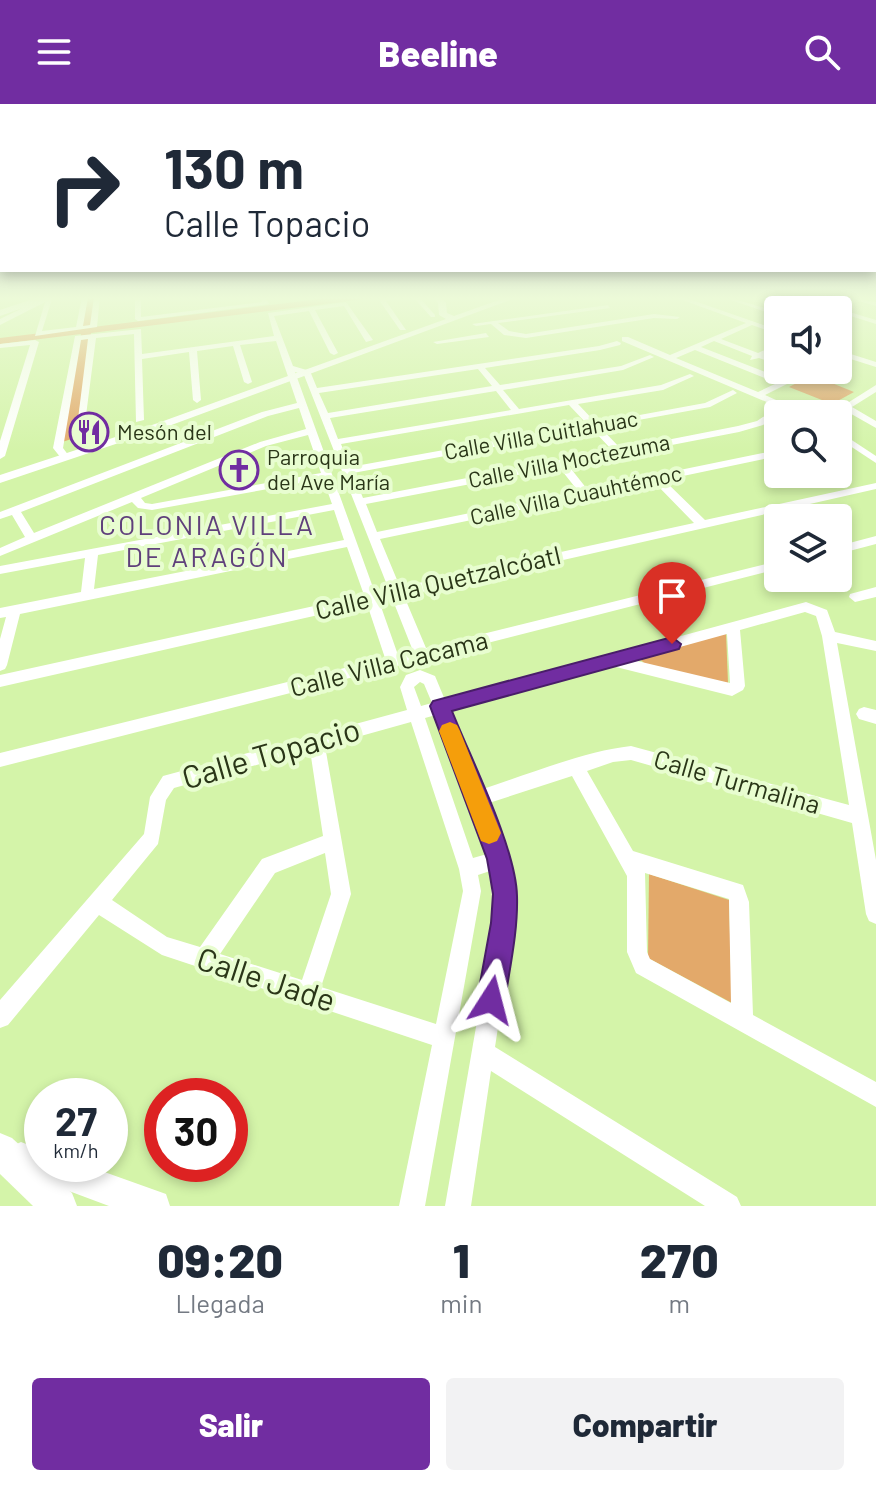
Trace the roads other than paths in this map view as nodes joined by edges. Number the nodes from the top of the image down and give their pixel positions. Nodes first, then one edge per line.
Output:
1 (34, 348) edge
2 (76, 348) edge
3 (91, 348) edge
4 (139, 348) edge
5 (204, 348) edge
6 (237, 348) edge
7 (283, 348) edge
8 (332, 348) edge
9 (346, 348) edge
10 (364, 348) edge
11 (579, 348) edge
12 (642, 348) edge
13 (691, 348) edge
14 (698, 348) edge
15 (739, 348) edge
16 (193, 350) junction
17 (334, 353) junction
18 (764, 353) edge
19 (758, 356) junction
20 (139, 357) junction
21 (650, 357) dead end
22 (852, 357) edge
23 (669, 358) junction
24 (764, 358) edge
25 (738, 364) junction
26 (876, 365) edge
27 (480, 366) junction
28 (291, 373) junction
29 (307, 373) junction
30 (764, 375) edge
31 (690, 376) dead end
32 (248, 382) junction
33 (783, 384) edge
34 (497, 388) junction
35 (876, 388) edge
36 (314, 391) junction
37 (733, 393) dead end
38 (759, 395) junction
39 (197, 400) junction
40 (771, 400) edge
41 (571, 402) junction
42 (852, 403) edge
43 (302, 405) junction
44 (852, 411) edge
45 (517, 412) junction
46 (324, 416) junction
47 (81, 418) junction
48 (139, 420) junction
49 (764, 420) edge
50 (63, 422) junction
51 (876, 425) edge
52 (594, 426) junction
53 (311, 431) junction
54 (93, 436) junction
55 (335, 442) junction
56 (852, 444) edge
57 (618, 451) junction
58 (61, 452) junction
59 (340, 455) junction
60 (0, 456) edge
61 (764, 456) edge
62 (321, 458) junction
63 (876, 460) edge
64 (561, 462) junction
65 (0, 469) edge
66 (347, 471) junction
67 (327, 475) junction
68 (656, 478) junction
69 (0, 479) edge
70 (876, 486) edge
71 (585, 494) junction
72 (135, 498) junction
73 (359, 502) junction
74 (338, 506) junction
75 (15, 510) junction
76 (0, 516) edge
77 (367, 522) junction
78 (702, 524) junction
79 (346, 527) junction
80 (373, 537) junction
81 (32, 539) junction
82 (876, 540) edge
83 (351, 542) junction
84 (852, 546) edge
85 (0, 552) edge
86 (92, 553) junction
87 (764, 569) edge
88 (0, 570) edge
89 (876, 592) edge
90 (396, 593) junction
91 (87, 597) junction
92 (855, 597) dead end
93 (371, 598) junction
94 (7, 612) edge
95 (733, 628) junction
96 (829, 636) junction
97 (876, 646) edge
98 (422, 656) junction
99 (611, 661) junction
100 (394, 663) junction
101 (0, 665) edge
102 (0, 681) edge
103 (440, 706) junction
104 (416, 713) junction
105 (316, 740) junction
106 (0, 760) edge
107 (575, 766) junction
108 (476, 799) junction
109 (860, 817) junction
110 (332, 841) junction
111 (499, 859) junction
112 (628, 859) junction
113 (468, 869) junction
114 (97, 902) junction
115 (876, 914) edge
116 (203, 960) junction
117 (308, 993) junction
118 (0, 1017) edge
119 (742, 1022) junction
120 (445, 1038) junction
121 (482, 1052) junction
122 (876, 1095) edge
123 (1, 1151) edge
124 (59, 1206) edge
125 (154, 1206) edge
126 (412, 1206) edge
127 (458, 1206) edge
128 (728, 1206) edge

1 - 60 street
2 - 50 street
3 - 47 street
4 - 20 street
5 - 16 street
6 - 32 street
7 - 28 street
8 - 17 street
9 - 17 street
10 - 29 street
11 - 27 street
12 - 23 street
13 - 23 street
14 - 25 street
15 - 19 street
16 - 20 street
16 - 39 street
17 - 28 street
18 - 19 street
19 - 24 street
19 - 25 street
20 - 48 street
21 - 34 street
22 - 26 street
23 - 38 street
25 - 30 street
27 - 34 street
27 - 36 street
28 - 29 street
28 - 32 street
28 - 43 street
28 - 58 street
29 - 36 street
31 - 41 street
32 - 39 street
33 - 38 street
34 - 45 street
34 - 46 street
35 - 42 street
36 - 46 street
37 - 52 street, Calle Villa Cuitlahuac
38 - 40 street
39 - 48 street
41 - 45 street
41 - 52 street
43 - 53 street
43 - 75 street
44 - 51 street
45 - 55 street
46 - 55 street
47 - 50 street
47 - 54 street
48 - 54 street
49 - 57 street, Calle Villa Moctezuma
50 - 58 street
52 - 57 street
52 - 66 street, Calle Villa Cuitlahuac
53 - 62 street
53 - 72 street
54 - 58 street
55 - 59 street
56 - 63 street
57 - 64 street, Calle Villa Moctezuma
58 - 65 street
58 - 69 street
59 - 62 street
59 - 66 street
61 - 68 street, Calle Villa Cuauhtémoc
62 - 67 street
64 - 71 street
64 - 73 street, Calle Villa Moctezuma
66 - 73 street
67 - 72 street
67 - 74 street
68 - 71 street, Calle Villa Cuauhtémoc
68 - 78 street
70 - 78 street, Calle Villa Quetzalcóatl
71 - 80 street, Calle Villa Cuauhtémoc
72 - 81 street
73 - 77 street
74 - 79 street
74 - 86 street
75 - 76 street
75 - 81 street
77 - 79 street
77 - 80 street
78 - 90 street, Calle Villa Quetzalcóatl
79 - 83 street
80 - 90 street
81 - 85 street
82 - 84 street
83 - 91 street
83 - 93 street
86 - 88 street
86 - 91 street
87 - 98 street, Calle Villa Cacama
89 - 92 street
90 - 93 street, Calle Villa Quetzalcóatl
90 - 98 street
91 - 94 street
93 - 100 street
93 - 102 street, Calle Villa Quetzalcóatl
94 - 101 street
95 - 96 street, Calle Topacio
95 - 99 street, Calle Topacio
95 - 99 street, Calle Topacio
96 - 97 street
96 - 109 street
98 - 100 street, Calle Villa Cacama
99 - 103 street, Calle Topacio
100 - 106 street, Calle Villa Cacama
103 - 104 street, Calle Topacio
103 - 104 street
103 - 108 street
104 - 105 street, Calle Topacio
104 - 113 street
105 - 110 street
105 - 114 street, Calle Topacio
107 - 108 street, Calle Turmalina
107 - 109 street, Calle Turmalina
107 - 112 street
108 - 111 street
109 - 115 street
110 - 116 street
110 - 117 street
111 - 113 street
111 - 121 street
112 - 119 street
112 - 119 street
113 - 120 street
114 - 116 street, Calle Jade
114 - 118 street, Calle Topacio
116 - 117 street, Calle Jade
117 - 120 street, Calle Jade
119 - 122 street
120 - 126 street
121 - 127 street
121 - 128 street
123 - 124 main road
123 - 125 street

